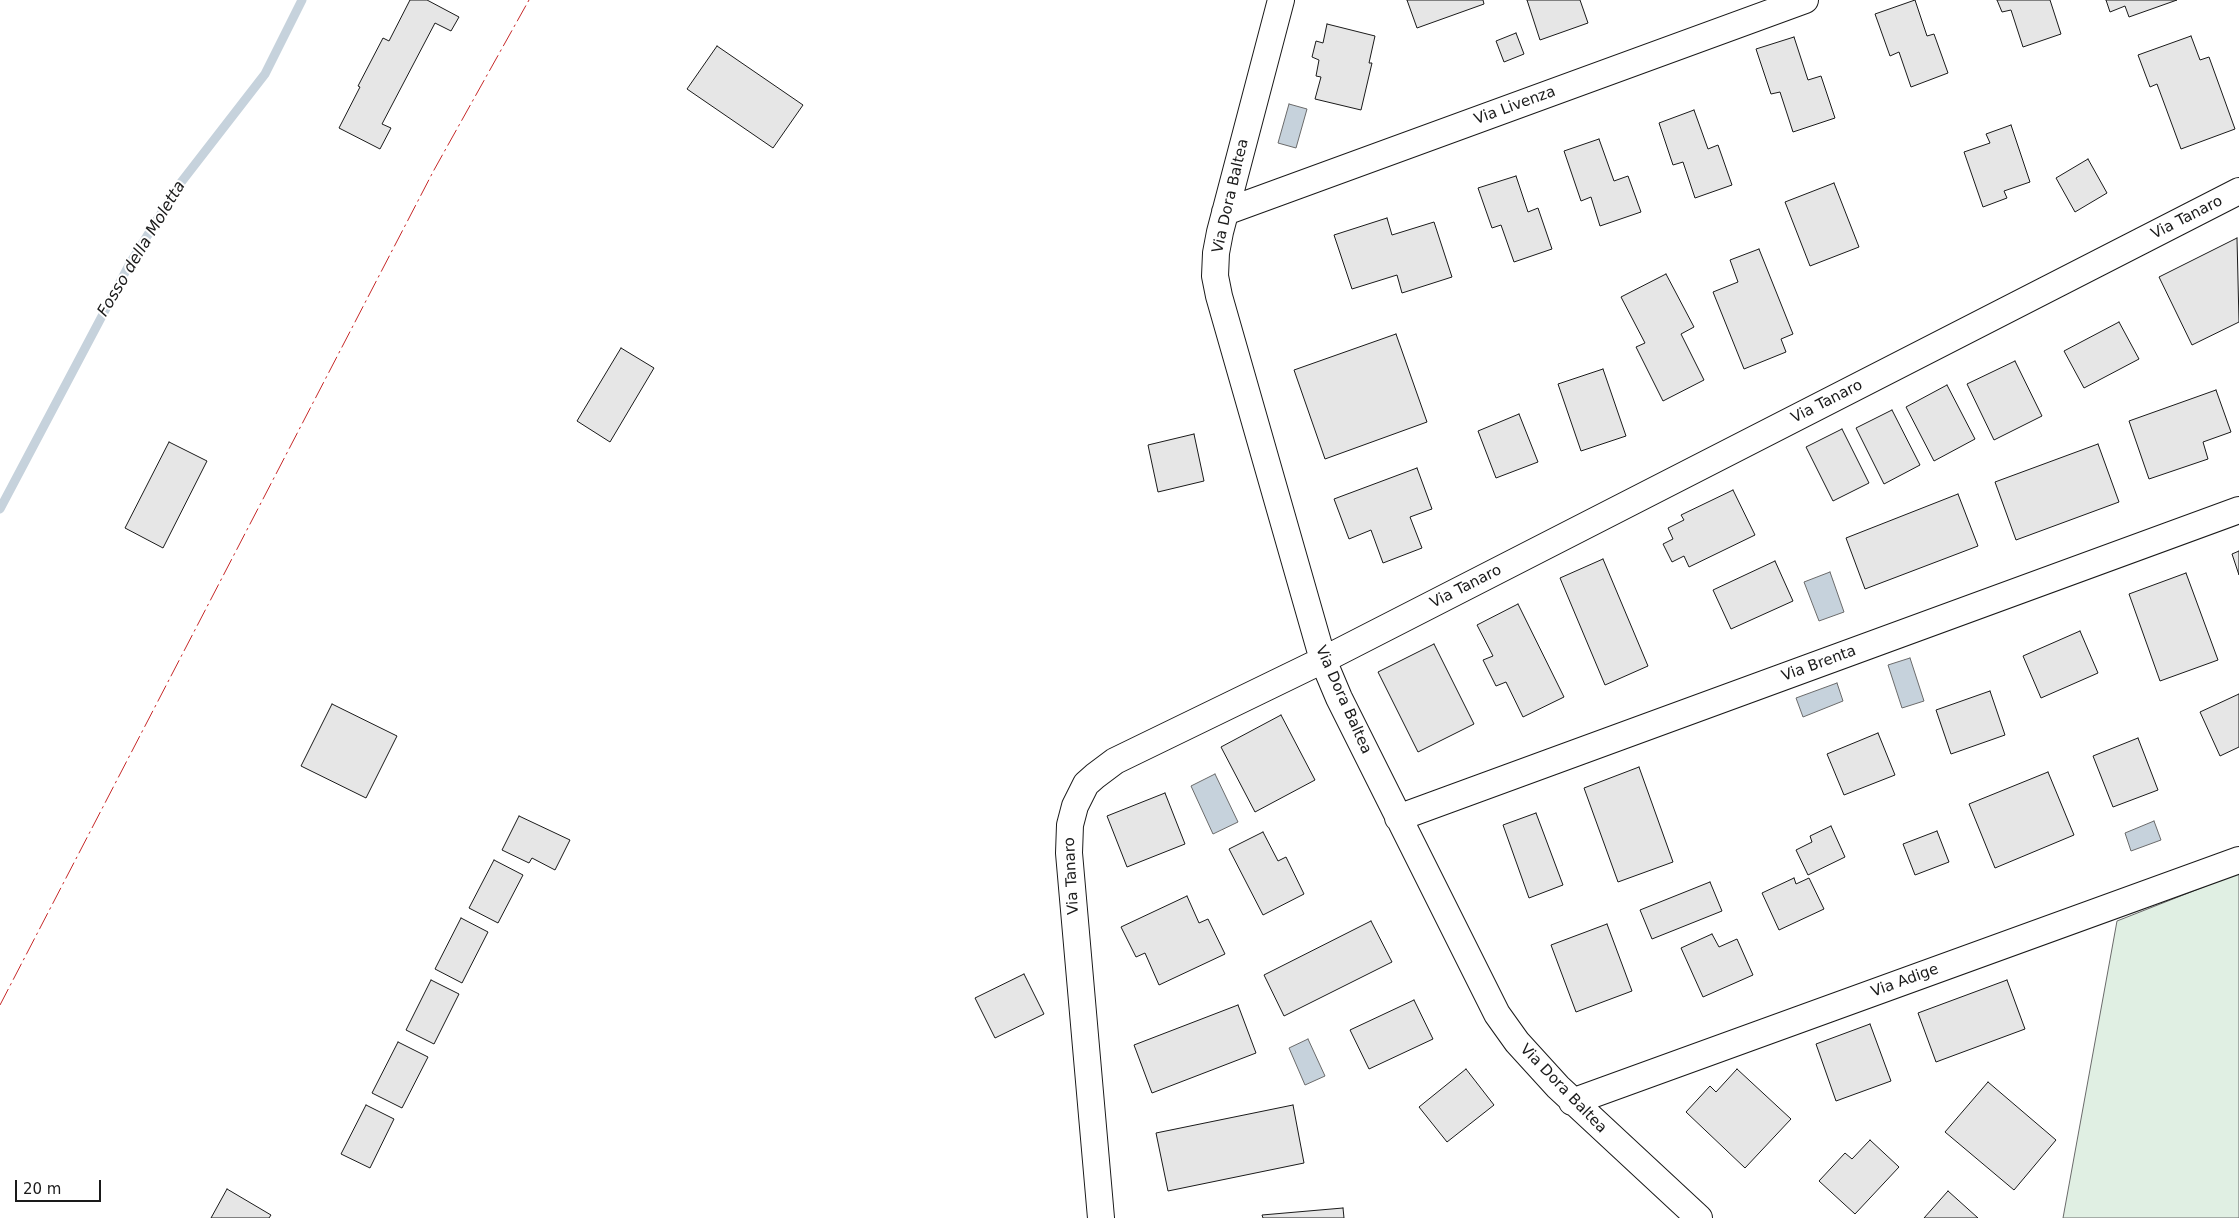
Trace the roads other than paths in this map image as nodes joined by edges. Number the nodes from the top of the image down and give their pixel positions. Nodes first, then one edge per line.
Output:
1 (1282, 0) edge
2 (1805, 0) edge
3 (2239, 191) edge
4 (1225, 212) junction
5 (2239, 510) edge
6 (1323, 660) junction
7 (1398, 818) junction
8 (2239, 860) edge
9 (1572, 1102) junction
10 (1101, 1218) edge
11 (1699, 1218) edge

1 - 4 street, Via Dora Baltea
2 - 4 street, Via Livenza
3 - 6 street, Via Tanaro
4 - 6 street, Via Dora Baltea
5 - 7 street, Via Brenta
6 - 7 street, Via Dora Baltea
6 - 10 street, Via Tanaro
7 - 9 street, Via Dora Baltea
8 - 9 street, Via Adige
9 - 11 street, Via Dora Baltea

